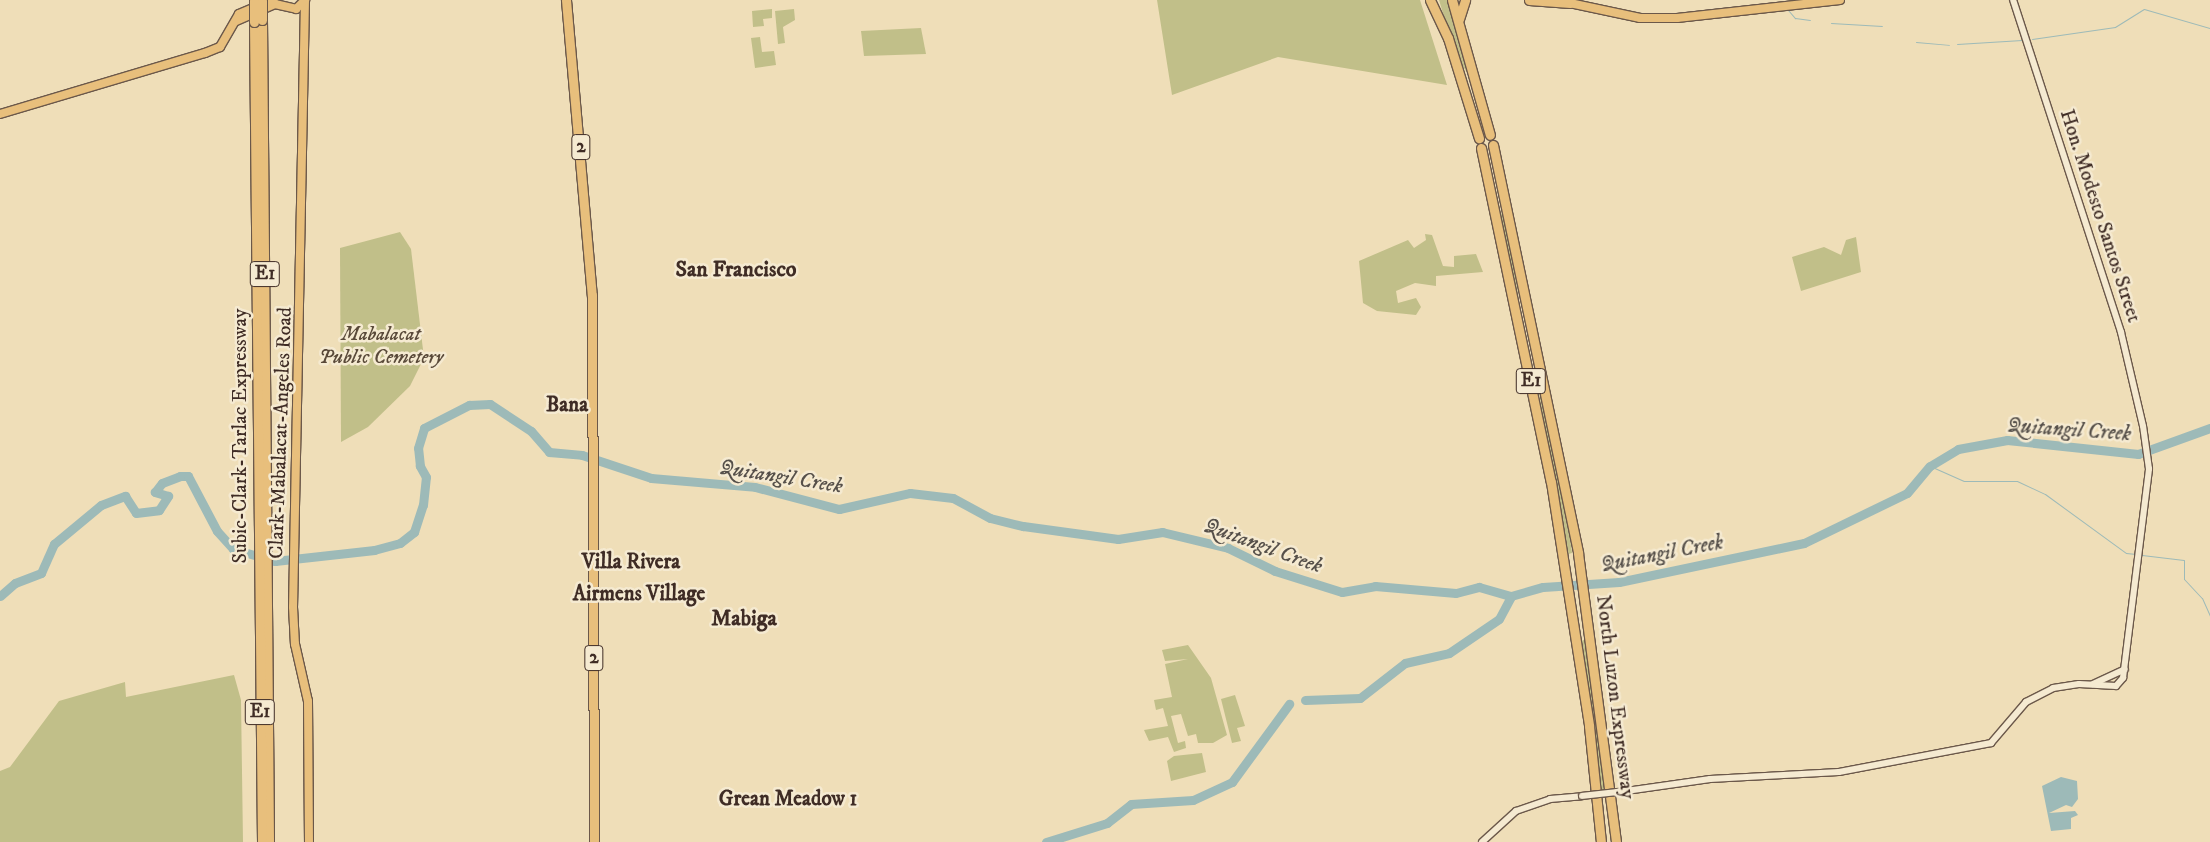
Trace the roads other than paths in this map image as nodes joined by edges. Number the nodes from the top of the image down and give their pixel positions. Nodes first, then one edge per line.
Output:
1 (254, 0) edge
2 (262, 0) edge
3 (272, 0) edge
4 (282, 0) edge
5 (305, 0) edge
6 (566, 0) edge
7 (1430, 0) edge
8 (1438, 0) edge
9 (1452, 0) edge
10 (1465, 0) edge
11 (1529, 0) edge
12 (1558, 0) edge
13 (1840, 0) edge
14 (2013, 0) edge
15 (1570, 3) junction
16 (290, 8) junction
17 (258, 21) junction
18 (235, 22) junction
19 (304, 24) junction
20 (1459, 24) junction
21 (1448, 38) junction
22 (0, 114) edge
23 (1490, 135) dead end
24 (1479, 138) dead end
25 (1493, 145) dead end
26 (1481, 148) dead end
27 (262, 582) junction
28 (2125, 669) junction
29 (2092, 684) junction
30 (262, 842) edge
31 (269, 842) edge
32 (309, 842) edge
33 (594, 842) edge
34 (1482, 842) edge
35 (1601, 842) edge
36 (1616, 842) edge

1 - 17 highway, Subic-Clark-Tarlac Expressway / E1, bridge
2 - 17 highway, Subic-Clark-Tarlac Expressway / E1, bridge
3 - 18 main road
4 - 16 main road
5 - 16 main road
5 - 19 main road, Clark-Mabalacat-Angeles Road
6 - 33 highway, 2
7 - 21 highway
8 - 21 highway
9 - 20 highway
10 - 20 highway
11 - 15 highway
12 - 15 main road
13 - 15 main road
14 - 28 street, Hon. Modesto Santos Street
16 - 18 main road
16 - 19 main road
17 - 27 highway, Subic-Clark-Tarlac Expressway / E1
18 - 22 main road
19 - 32 main road, Clark-Mabalacat-Angeles Road
20 - 23 highway
21 - 24 highway
25 - 36 highway, North Luzon Expressway / E1
26 - 35 highway, North Luzon Expressway / E1
27 - 30 highway, Subic-Clark-Tarlac Expressway / E1
27 - 31 highway, Subic-Clark-Tarlac Expressway / E1
28 - 29 street
28 - 29 street
29 - 34 street, bridge

